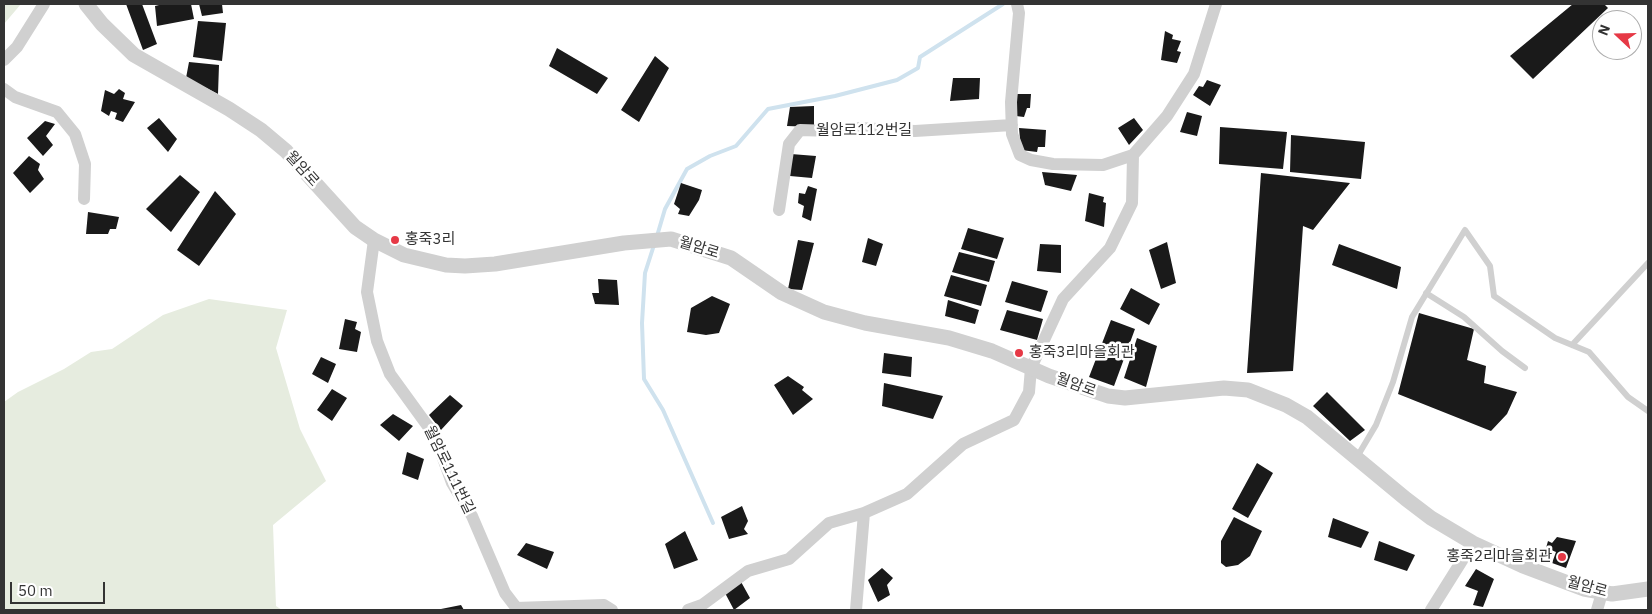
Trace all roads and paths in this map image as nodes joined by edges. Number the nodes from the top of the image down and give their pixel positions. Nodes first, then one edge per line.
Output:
1 (44, 4) edge
2 (86, 4) edge
3 (1017, 4) edge
4 (1216, 4) edge
5 (4, 60) edge
6 (4, 89) edge
7 (1012, 125) junction
8 (1133, 155) junction
9 (84, 200) dead end
10 (779, 210) dead end
11 (374, 240) junction
12 (1648, 263) edge
13 (1426, 292) junction
14 (1572, 345) junction
15 (1031, 368) junction
16 (1524, 368) dead end
17 (1648, 411) edge
18 (1357, 457) junction
19 (864, 512) junction
20 (1473, 543) junction
21 (1648, 589) edge
22 (1602, 593) junction
23 (517, 609) edge
24 (612, 610) edge
25 (688, 610) edge
26 (856, 610) edge
27 (1431, 610) edge
28 (1597, 610) edge

1 - 5 street
2 - 11 street, 월암로
3 - 7 street
4 - 8 street
6 - 9 street
7 - 8 street
7 - 10 street, 월암로112번길
8 - 15 street
11 - 15 street, 월암로
11 - 23 street, 월암로111번길
12 - 14 lane
13 - 14 lane
13 - 16 lane
13 - 18 lane
14 - 17 lane
15 - 18 street, 월암로
15 - 19 street
18 - 20 street, 월암로
19 - 25 street
19 - 26 street
20 - 22 street, 월암로
20 - 27 street
21 - 22 street, 월암로
22 - 28 street
23 - 24 street, 월암로111번길

